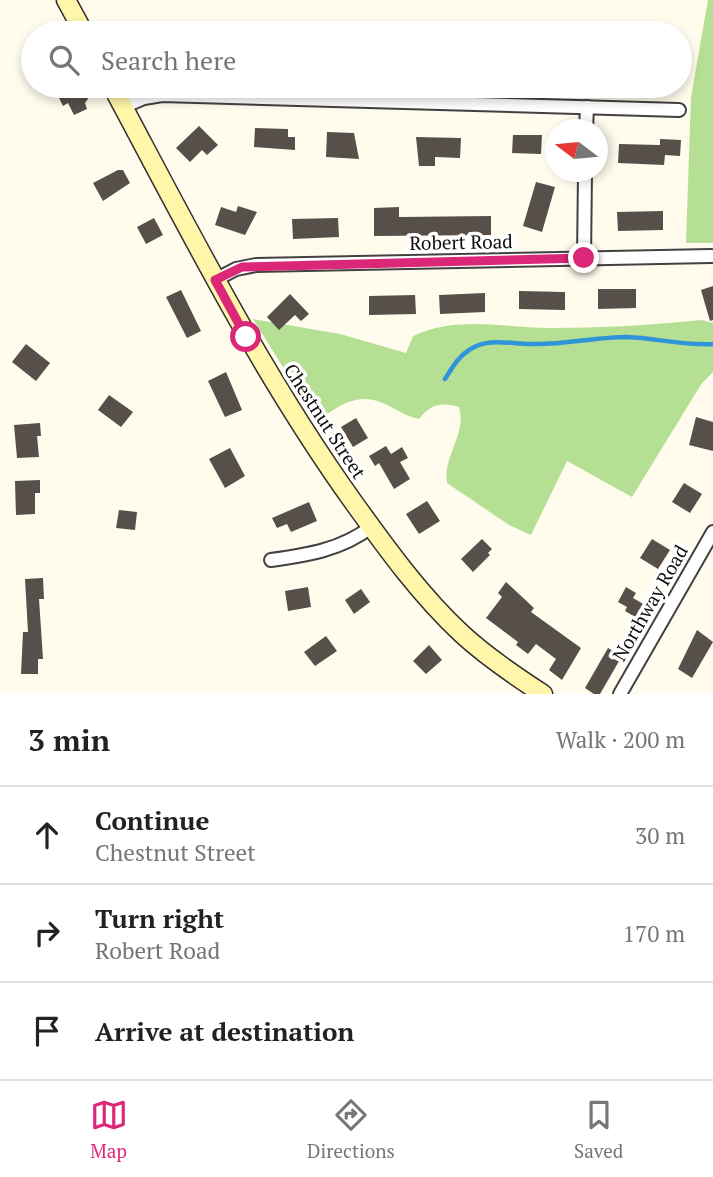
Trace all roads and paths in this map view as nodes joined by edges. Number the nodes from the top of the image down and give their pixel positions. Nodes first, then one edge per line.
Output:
1 (66, 0) edge
2 (77, 21) edge
3 (119, 98) edge
4 (144, 98) edge
5 (268, 98) edge
6 (124, 107) junction
7 (587, 107) junction
8 (679, 110) dead end
9 (586, 119) edge
10 (585, 182) edge
11 (711, 256) dead end
12 (584, 258) junction
13 (215, 280) junction
14 (371, 527) junction
15 (713, 532) edge
16 (271, 560) dead end
17 (543, 694) edge
18 (620, 694) edge

1 - 2 main road
3 - 6 main road, Chestnut Street
4 - 6 street
5 - 7 street
6 - 13 main road, Chestnut Street
7 - 8 street
7 - 9 street
10 - 12 street
11 - 12 street, Robert Road
12 - 13 street, Robert Road
13 - 14 main road, Chestnut Street
14 - 16 street
14 - 17 main road, Chestnut Street
15 - 18 street, Northway Road

